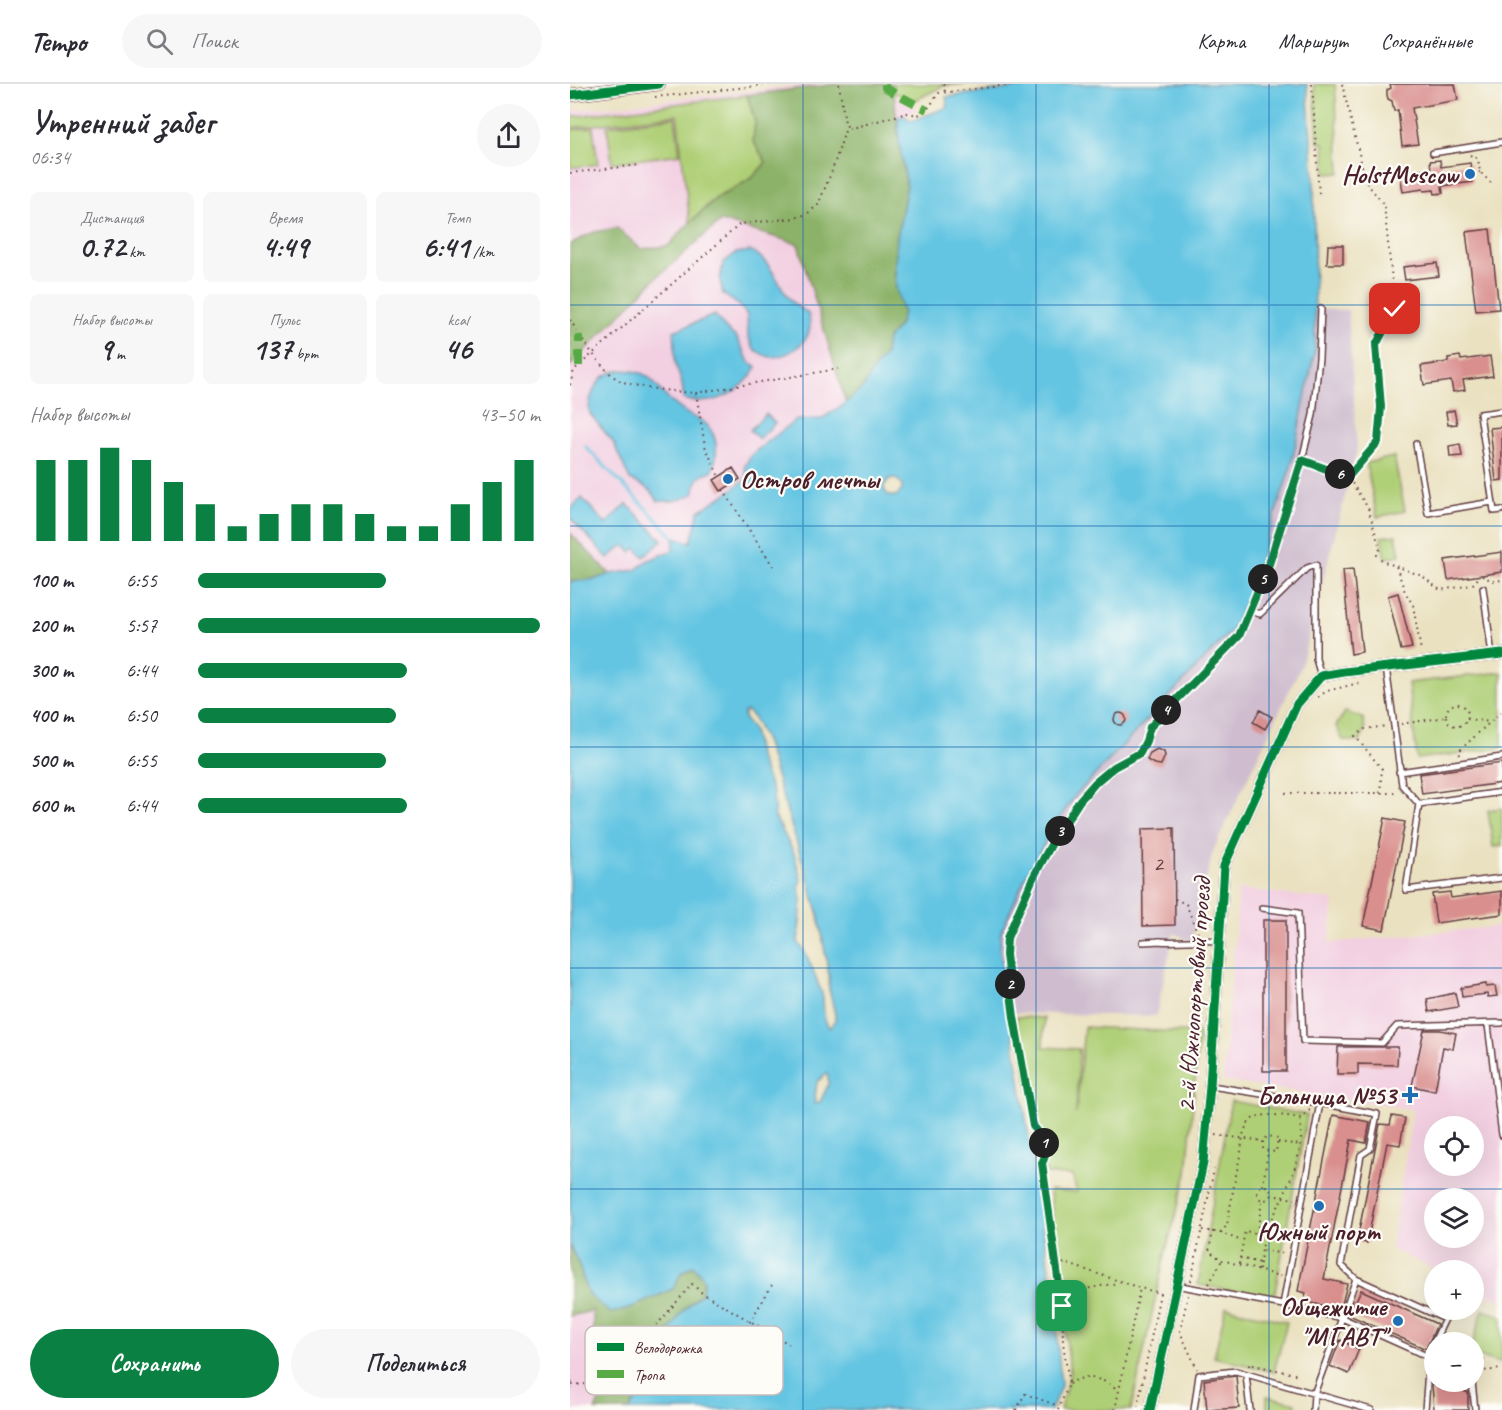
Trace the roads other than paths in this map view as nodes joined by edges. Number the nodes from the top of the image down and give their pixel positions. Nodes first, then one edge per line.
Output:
1 (659, 84) edge
2 (649, 89) edge
3 (570, 95) edge
4 (1502, 142) edge
5 (1433, 153) dead end
6 (1321, 309) dead end
7 (1502, 411) edge
8 (1416, 444) dead end
9 (1492, 502) junction
10 (1502, 510) edge
11 (1483, 585) road end
12 (1250, 611) junction
13 (1497, 655) edge
14 (1218, 657) road end
15 (1386, 667) junction
16 (1321, 676) junction
17 (1502, 758) edge
18 (1399, 772) junction
19 (1502, 792) edge
20 (1419, 804) junction
21 (1502, 878) edge
22 (1262, 908) dead end
23 (1219, 941) junction
24 (1143, 942) dead end
25 (1502, 1023) edge
26 (1488, 1025) junction
27 (1210, 1086) junction
28 (1320, 1102) junction
29 (1502, 1135) edge
30 (1356, 1279) junction
31 (1176, 1285) junction
32 (1282, 1305) junction
33 (1342, 1318) junction
34 (1439, 1332) edge
35 (1246, 1375) junction
36 (1473, 1392) edge
37 (1314, 1394) junction
38 (1356, 1407) edge
39 (1150, 1410) edge
40 (1194, 1410) edge
41 (1250, 1410) edge
42 (1313, 1410) edge
43 (1371, 1410) edge
44 (1425, 1410) edge
45 (1475, 1410) edge

1 - 2 street
2 - 3 street
4 - 5 lane
6 - 12 lane
7 - 9 lane
8 - 9 lane
9 - 10 lane
11 - 13 lane
12 - 14 lane
12 - 16 lane
13 - 15 street
15 - 16 street
15 - 18 lane
16 - 23 street, 2-й Южнопортовый проезд
17 - 18 lane
18 - 20 lane
19 - 20 lane
20 - 21 lane
22 - 26 lane
23 - 24 lane
23 - 27 street, 2-й Южнопортовый проезд
25 - 26 lane
26 - 29 lane
27 - 28 lane
27 - 31 street, 2-й Южнопортовый проезд
28 - 30 lane
28 - 32 lane
30 - 33 lane
30 - 34 lane
31 - 32 lane
31 - 39 street, 2-й Южнопортовый проезд
32 - 33 lane
33 - 37 lane
33 - 44 lane
35 - 37 lane
35 - 40 lane
35 - 41 lane
36 - 45 lane
37 - 38 lane
37 - 42 lane
38 - 43 lane

